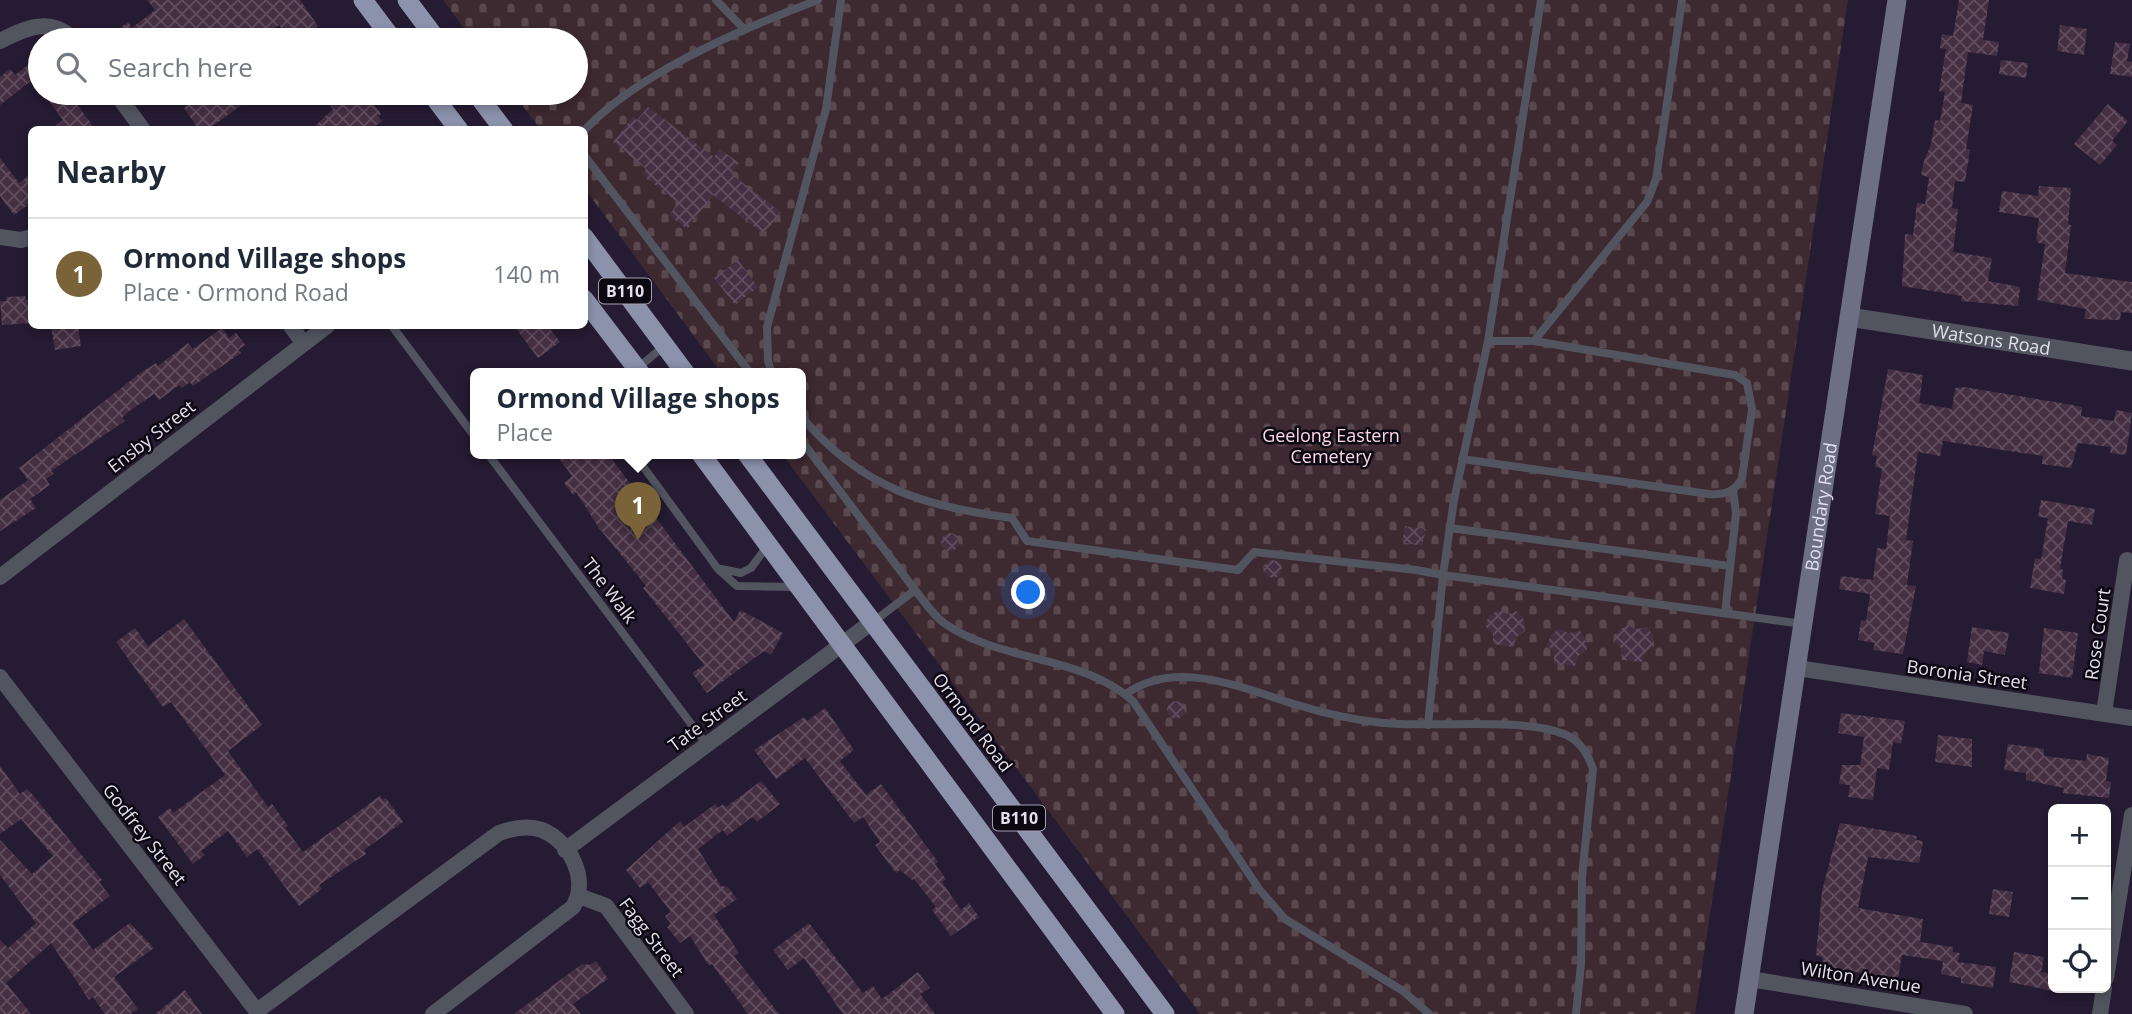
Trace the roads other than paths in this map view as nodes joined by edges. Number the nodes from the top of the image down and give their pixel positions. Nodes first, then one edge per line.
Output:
1 (363, 0) edge
2 (407, 0) edge
3 (716, 0) edge
4 (818, 0) edge
5 (841, 0) edge
6 (1541, 0) edge
7 (1682, 0) edge
8 (1897, 0) edge
9 (35, 28) edge
10 (52, 28) edge
11 (384, 28) edge
12 (428, 28) edge
13 (743, 28) junction
14 (28, 31) edge
15 (0, 41) edge
16 (125, 105) edge
17 (441, 105) edge
18 (485, 105) edge
19 (140, 126) edge
20 (456, 126) edge
21 (501, 126) edge
22 (588, 127) edge
23 (588, 160) edge
24 (0, 237) edge
25 (28, 238) edge
26 (588, 242) edge
27 (588, 305) edge
28 (1849, 317) junction
29 (292, 329) edge
30 (323, 329) edge
31 (394, 329) edge
32 (1488, 341) junction
33 (1534, 341) junction
34 (303, 343) junction
35 (665, 345) junction
36 (2132, 361) edge
37 (634, 368) edge
38 (641, 368) edge
39 (682, 368) edge
40 (746, 368) edge
41 (770, 368) edge
42 (806, 421) edge
43 (470, 430) edge
44 (806, 447) edge
45 (492, 459) edge
46 (638, 459) edge
47 (705, 459) edge
48 (751, 459) edge
49 (1462, 460) junction
50 (1733, 489) junction
51 (1450, 528) junction
52 (768, 545) junction
53 (2127, 560) dead end
54 (1730, 566) junction
55 (718, 569) junction
56 (1443, 575) junction
57 (0, 577) edge
58 (799, 587) junction
59 (915, 590) junction
60 (1725, 613) junction
61 (872, 622) junction
62 (1803, 624) junction
63 (842, 644) junction
64 (1797, 668) junction
65 (0, 677) edge
66 (1126, 694) junction
67 (2104, 713) junction
68 (2132, 718) edge
69 (1428, 725) junction
70 (706, 745) junction
71 (2132, 815) edge
72 (565, 850) junction
73 (579, 896) junction
74 (2111, 947) edge
75 (1749, 979) junction
76 (2103, 993) edge
77 (258, 1013) edge
78 (433, 1014) edge
79 (686, 1014) edge
80 (1115, 1014) edge
81 (1166, 1014) edge
82 (1429, 1014) edge
83 (1576, 1014) edge
84 (1744, 1014) edge
85 (1965, 1014) edge
86 (2100, 1014) edge

1 - 11 highway
2 - 12 highway
3 - 13 lane
4 - 13 lane
5 - 41 lane
6 - 32 lane
7 - 33 lane
8 - 28 main road, Boundary Road
9 - 10 street
13 - 22 lane
14 - 15 street
16 - 19 street
17 - 20 highway
18 - 21 highway
23 - 40 lane
24 - 25 street
26 - 35 highway, B110
27 - 37 highway, B110
28 - 36 street, Watsons Road
28 - 62 main road, Boundary Road
29 - 34 street
30 - 34 street, Ensby Street
31 - 43 lane
32 - 33 lane
32 - 49 lane
33 - 50 lane
34 - 57 street, Ensby Street
35 - 38 lane
35 - 39 highway, B110
42 - 56 lane
44 - 59 lane
45 - 70 lane, The Walk
46 - 55 lane
47 - 52 highway, B110
48 - 61 highway, Ormond Road / B110
49 - 50 lane
49 - 51 lane
50 - 54 lane
51 - 54 lane
51 - 56 lane
52 - 55 lane
52 - 58 highway, B110
53 - 67 street, Rose Court
54 - 60 lane
55 - 58 lane
56 - 60 lane
56 - 69 lane
58 - 63 highway, B110
59 - 61 lane
59 - 66 lane
60 - 62 lane
61 - 63 street, Tate Street
61 - 81 highway, Ormond Road / B110
62 - 64 main road, Boundary Road
63 - 70 street, Tate Street
63 - 80 highway, B110
64 - 67 street, Boronia Street
64 - 75 main road, Boundary Road
65 - 77 street, Godfrey Street
66 - 69 lane
66 - 82 lane
67 - 68 street, Boronia Street
69 - 83 lane
70 - 72 street, Tate Street
71 - 74 street
72 - 73 street
72 - 77 street
73 - 78 street
73 - 79 street, Fagg Street
75 - 84 main road, Boundary Road
75 - 85 street, Wilton Avenue
76 - 86 street

